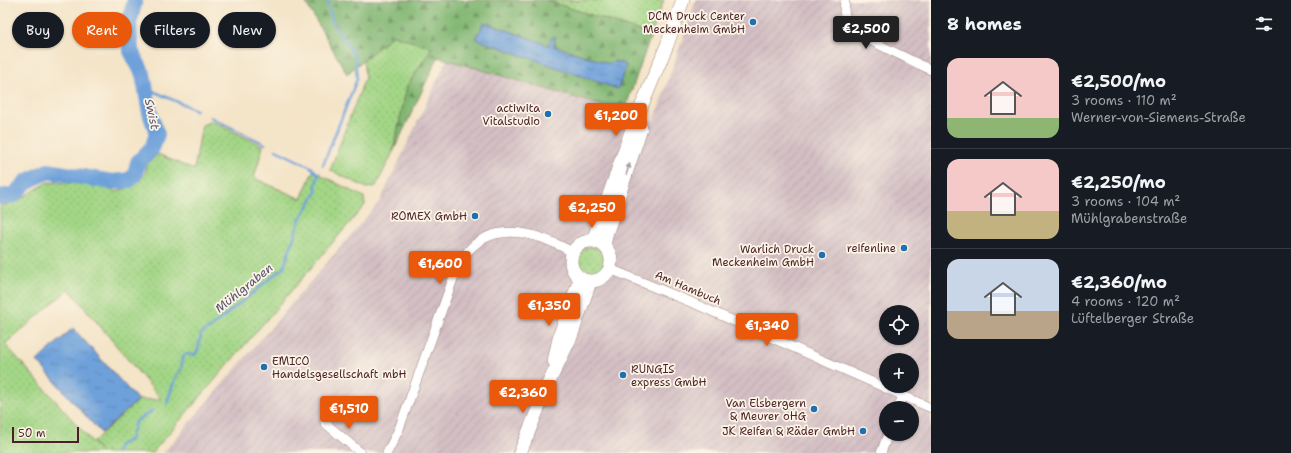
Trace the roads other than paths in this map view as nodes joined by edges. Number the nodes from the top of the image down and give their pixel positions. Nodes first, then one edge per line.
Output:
1 (683, 0) edge
2 (845, 0) edge
3 (931, 70) edge
4 (599, 244) junction
5 (572, 252) junction
6 (610, 269) junction
7 (585, 280) junction
8 (903, 396) junction
9 (901, 401) edge
10 (931, 408) edge
11 (325, 423) dead end
12 (885, 441) edge
13 (361, 453) edge
14 (387, 453) edge
15 (520, 453) edge
16 (881, 453) edge

1 - 4 main road
2 - 3 street
4 - 5 main road
4 - 6 main road
5 - 7 main road
5 - 14 street
6 - 7 main road
6 - 8 street, Am Hambuch
7 - 15 main road
8 - 9 street
8 - 10 street, Am Hambuch
11 - 13 street
12 - 16 street

